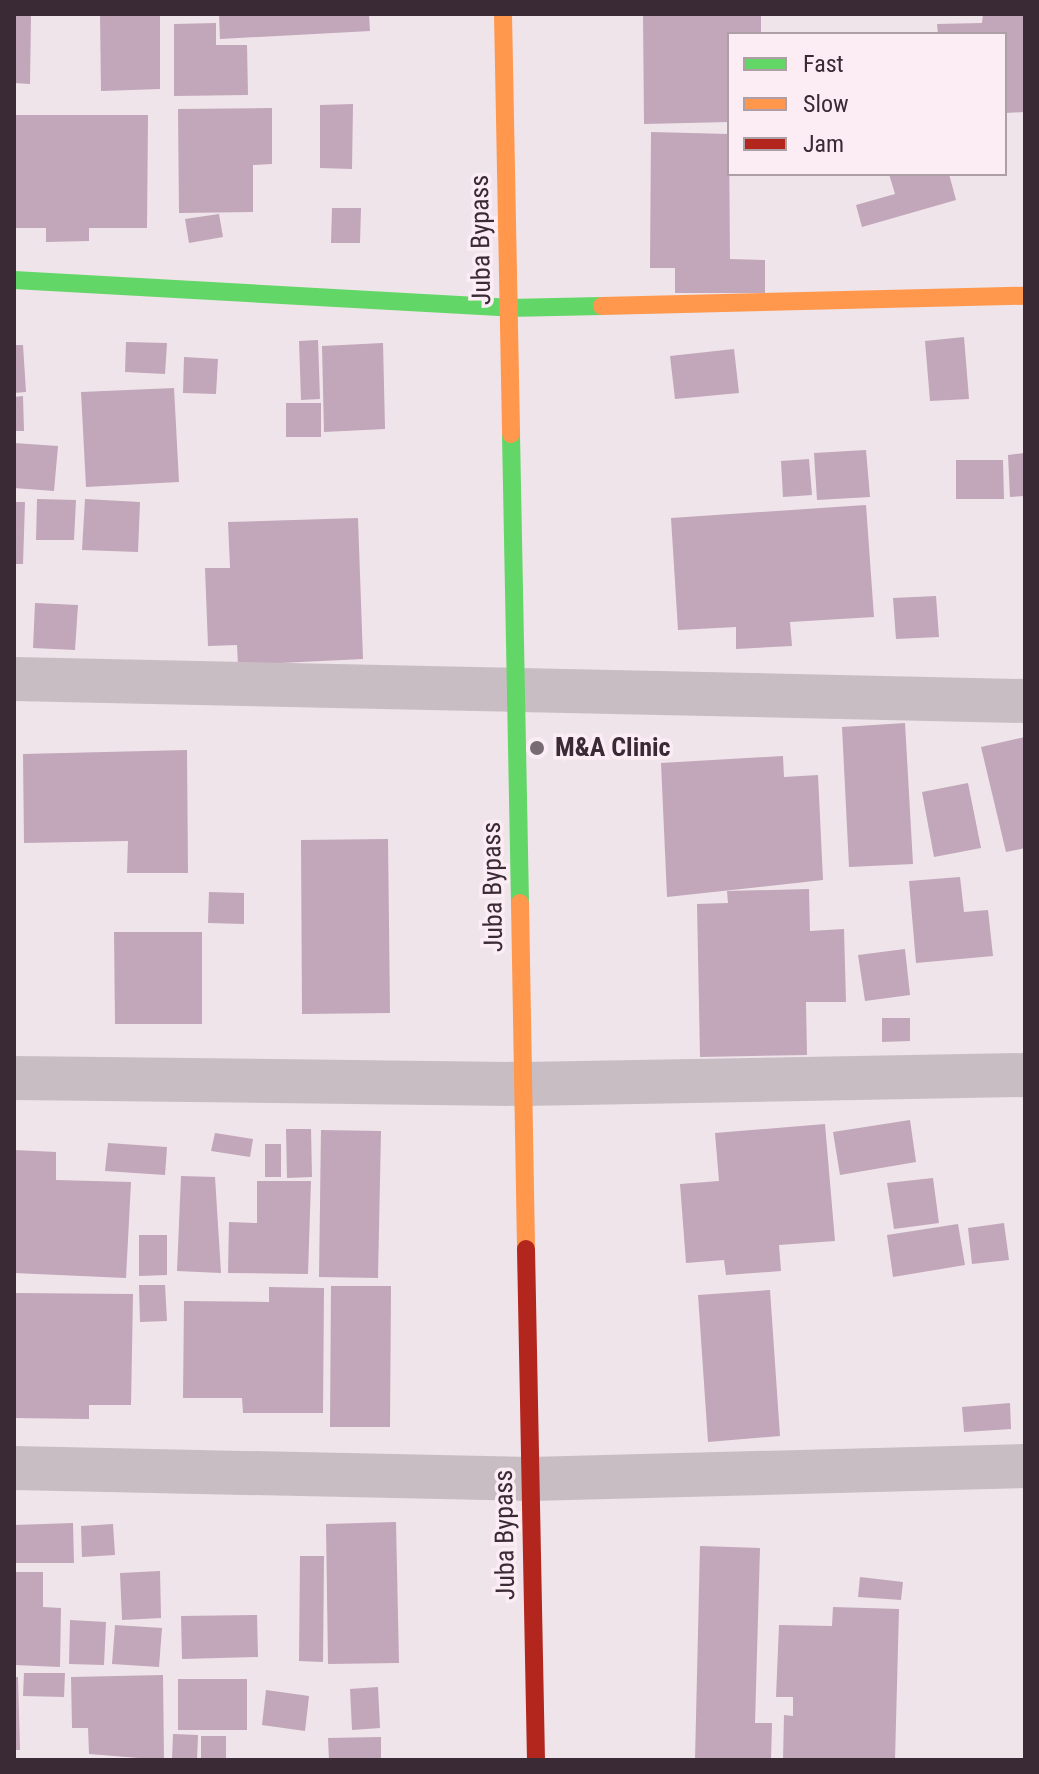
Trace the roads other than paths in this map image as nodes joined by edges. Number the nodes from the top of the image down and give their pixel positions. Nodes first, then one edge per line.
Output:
1 (503, 14) edge
2 (14, 280) edge
3 (1025, 296) edge
4 (508, 308) junction
5 (14, 679) edge
6 (516, 694) junction
7 (1025, 701) edge
8 (1025, 1075) edge
9 (14, 1078) edge
10 (523, 1084) junction
11 (1025, 1466) edge
12 (14, 1468) edge
13 (530, 1479) junction
14 (536, 1760) edge

1 - 4 main road, Juba Bypass
2 - 4 main road
3 - 4 main road
4 - 6 main road, Juba Bypass
5 - 6 street
6 - 7 street
6 - 10 main road, Juba Bypass
8 - 10 street
9 - 10 street
10 - 13 main road, Juba Bypass
11 - 13 street
12 - 13 street
13 - 14 main road, Juba Bypass

